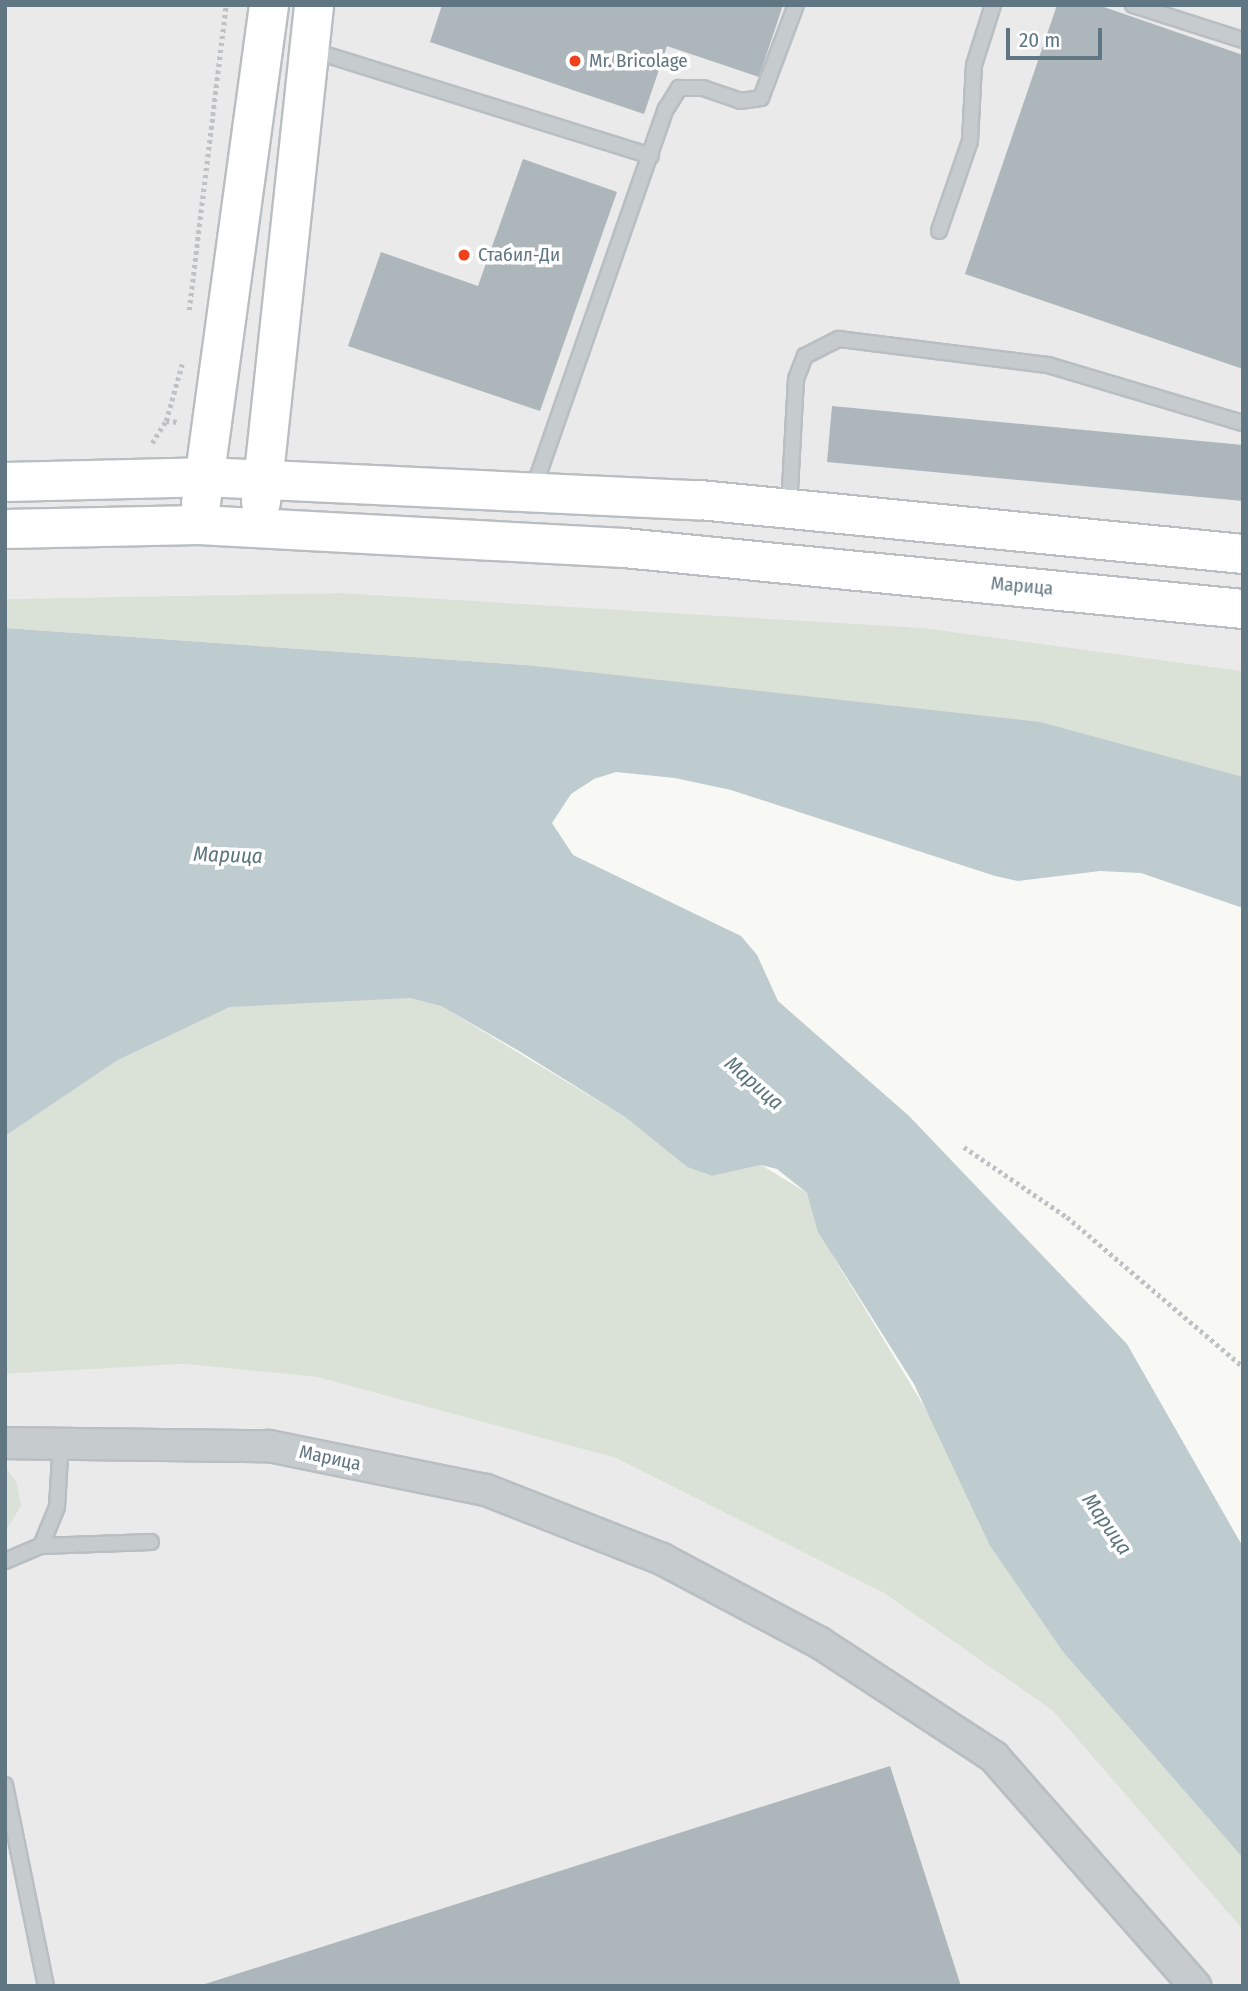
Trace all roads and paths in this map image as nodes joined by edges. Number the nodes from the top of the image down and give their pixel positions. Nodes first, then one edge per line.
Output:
1 (226, 5) edge
2 (269, 5) edge
3 (314, 5) edge
4 (796, 5) edge
5 (993, 5) edge
6 (1133, 5) edge
7 (1243, 40) edge
8 (310, 49) junction
9 (651, 156) junction
10 (939, 231) dead end
11 (187, 321) dead end
12 (184, 349) dead end
13 (1243, 424) edge
14 (147, 477) junction
15 (204, 477) junction
16 (263, 478) junction
17 (5, 482) edge
18 (533, 491) junction
19 (789, 508) junction
20 (199, 525) junction
21 (258, 528) junction
22 (5, 529) edge
23 (1243, 554) edge
24 (1243, 609) edge
25 (964, 1147) dead end
26 (1243, 1367) edge
27 (61, 1440) junction
28 (5, 1443) edge
29 (151, 1542) dead end
30 (41, 1546) junction
31 (5, 1561) edge
32 (5, 1785) edge
33 (46, 1986) edge
34 (1195, 1986) edge

1 - 11 path
2 - 15 street
3 - 8 street
4 - 9 lane
5 - 10 lane
6 - 7 lane
8 - 9 lane
8 - 16 street
9 - 18 lane
12 - 14 path
13 - 19 lane
14 - 15 street
14 - 17 street
15 - 16 street
15 - 20 street
16 - 18 street
16 - 21 street
18 - 19 street
19 - 23 street
20 - 21 street, Марица
20 - 22 street, Марица
21 - 24 street, Марица
25 - 26 path
27 - 28 street, Марица
27 - 30 lane
27 - 34 street, Марица
29 - 30 lane
30 - 31 lane
32 - 33 lane

